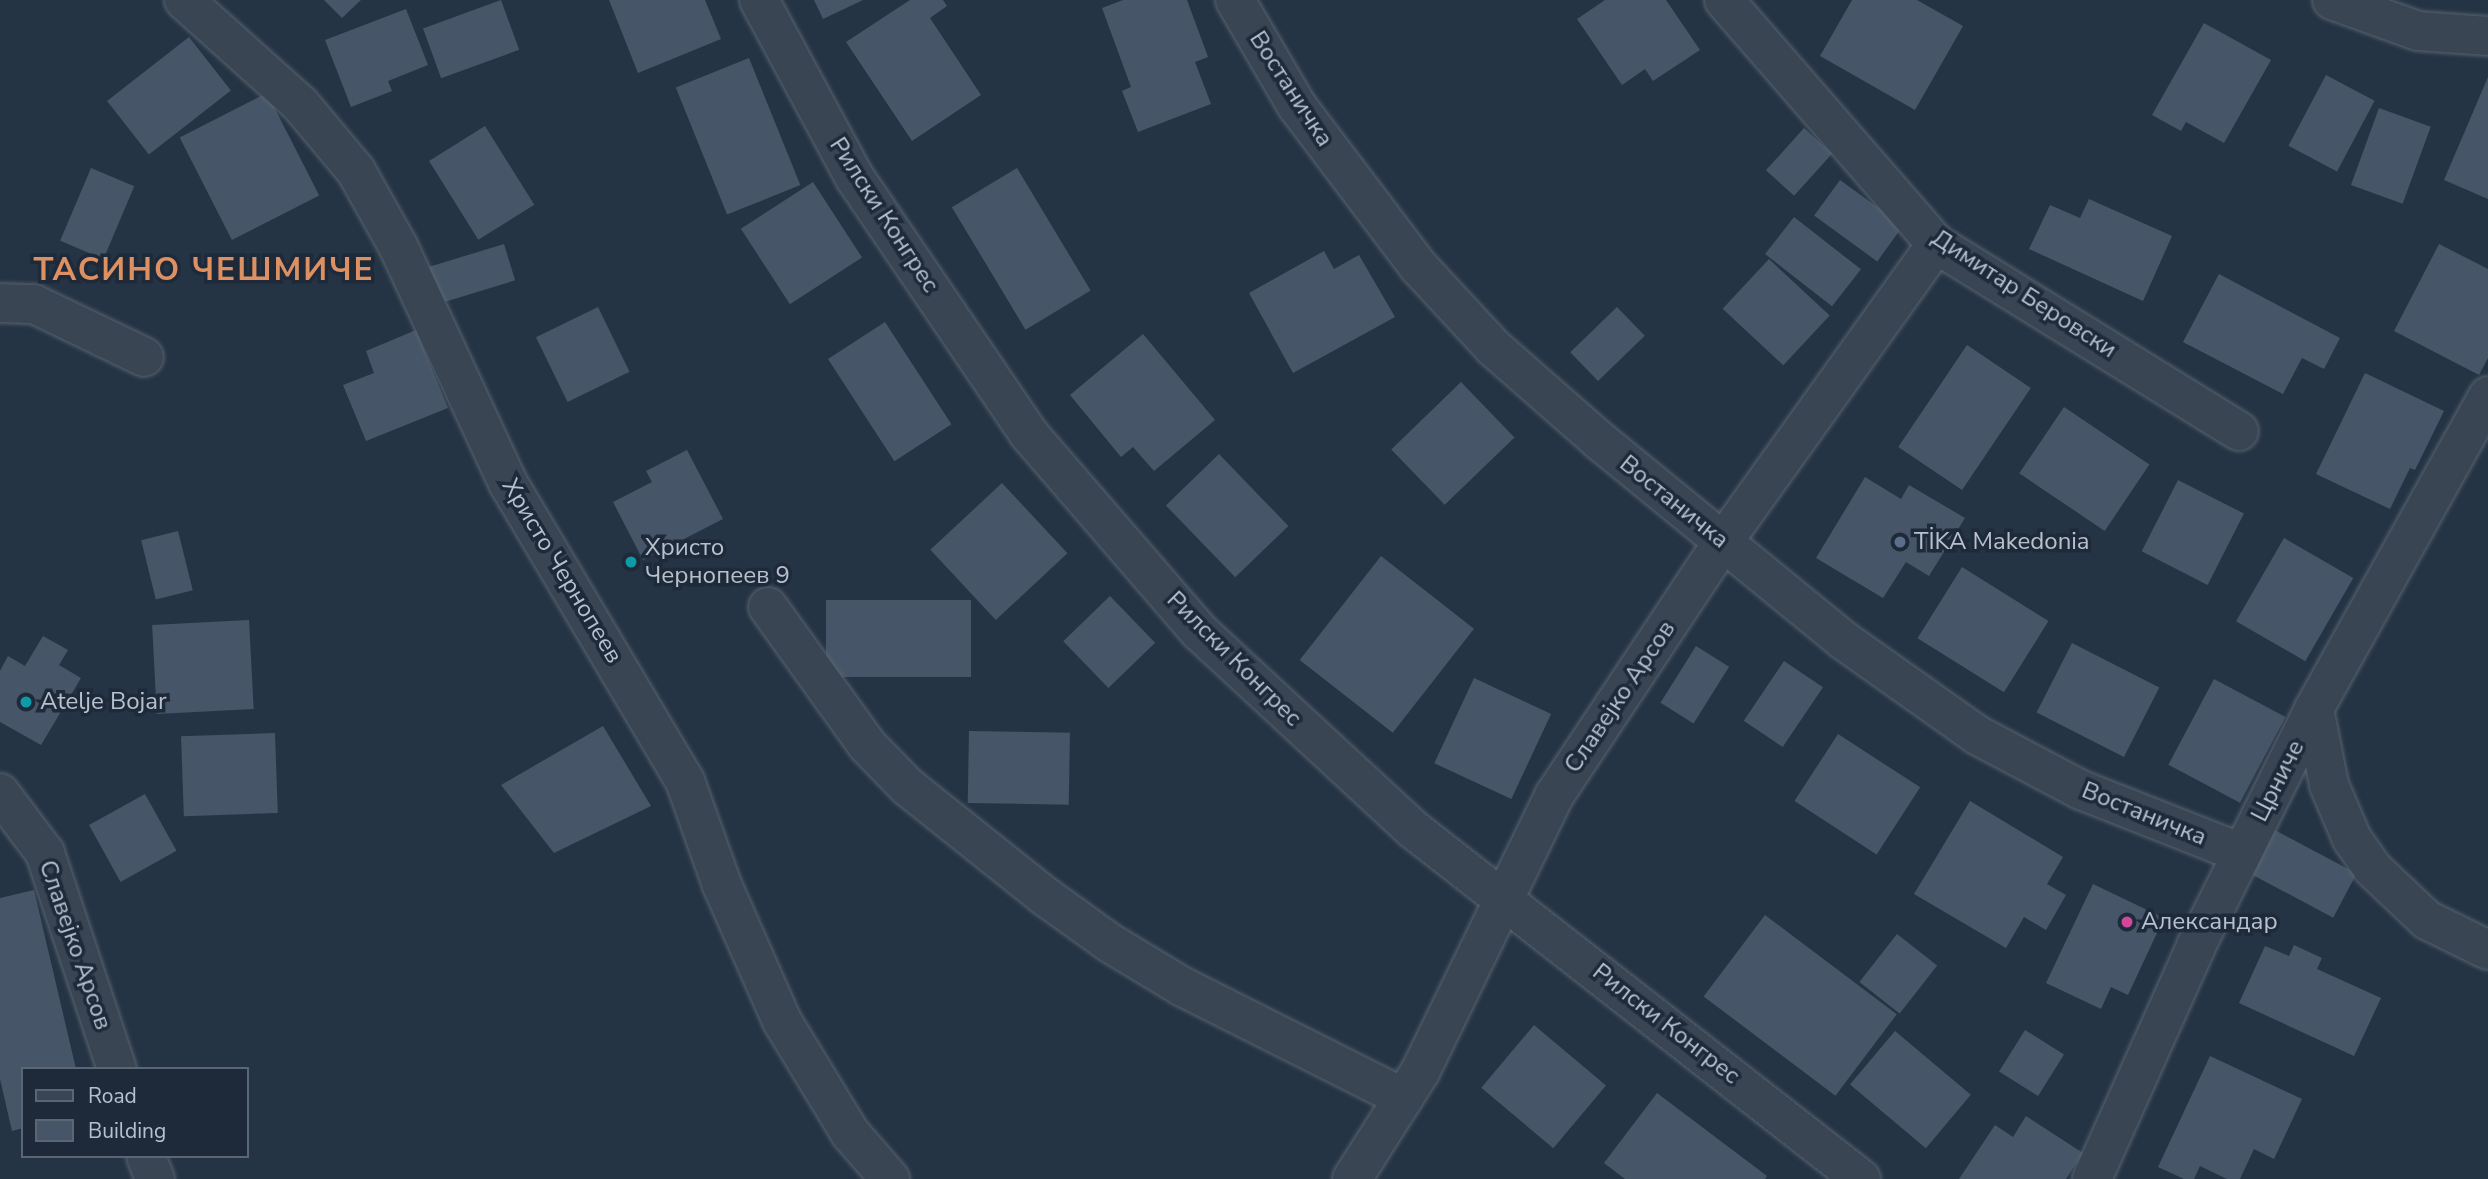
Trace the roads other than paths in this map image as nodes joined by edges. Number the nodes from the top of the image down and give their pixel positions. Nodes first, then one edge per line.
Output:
1 (184, 0) edge
2 (759, 0) edge
3 (1235, 0) edge
4 (1724, 0) edge
5 (2332, 0) edge
6 (2488, 36) edge
7 (1936, 244) junction
8 (0, 303) edge
9 (144, 357) dead end
10 (2486, 406) edge
11 (2239, 431) dead end
12 (1723, 542) junction
13 (768, 607) dead end
14 (2314, 709) junction
15 (0, 793) edge
16 (2241, 853) junction
17 (1505, 901) junction
18 (2488, 950) edge
19 (116, 1067) edge
20 (1404, 1098) junction
21 (147, 1158) edge
22 (155, 1179) edge
23 (890, 1179) edge
24 (1352, 1179) edge
25 (1861, 1179) edge
26 (2092, 1179) edge

1 - 23 street, Христо Чернопеев
2 - 17 street, Рилски Конгрес
3 - 12 street, Востаничка
4 - 7 street, Димитар Беровски
5 - 6 street
7 - 11 street, Димитар Беровски
7 - 12 street, Славејко Арсов
8 - 9 street
10 - 14 street, Црниче
12 - 16 street, Востаничка
12 - 17 street, Славејко Арсов
13 - 20 street
14 - 16 street, Црниче
14 - 18 street
15 - 19 street, Славејко Арсов
16 - 26 street, Црниче
17 - 20 street, Славејко Арсов
17 - 25 street, Рилски Конгрес
20 - 24 street, Славејко Арсов
21 - 22 street

